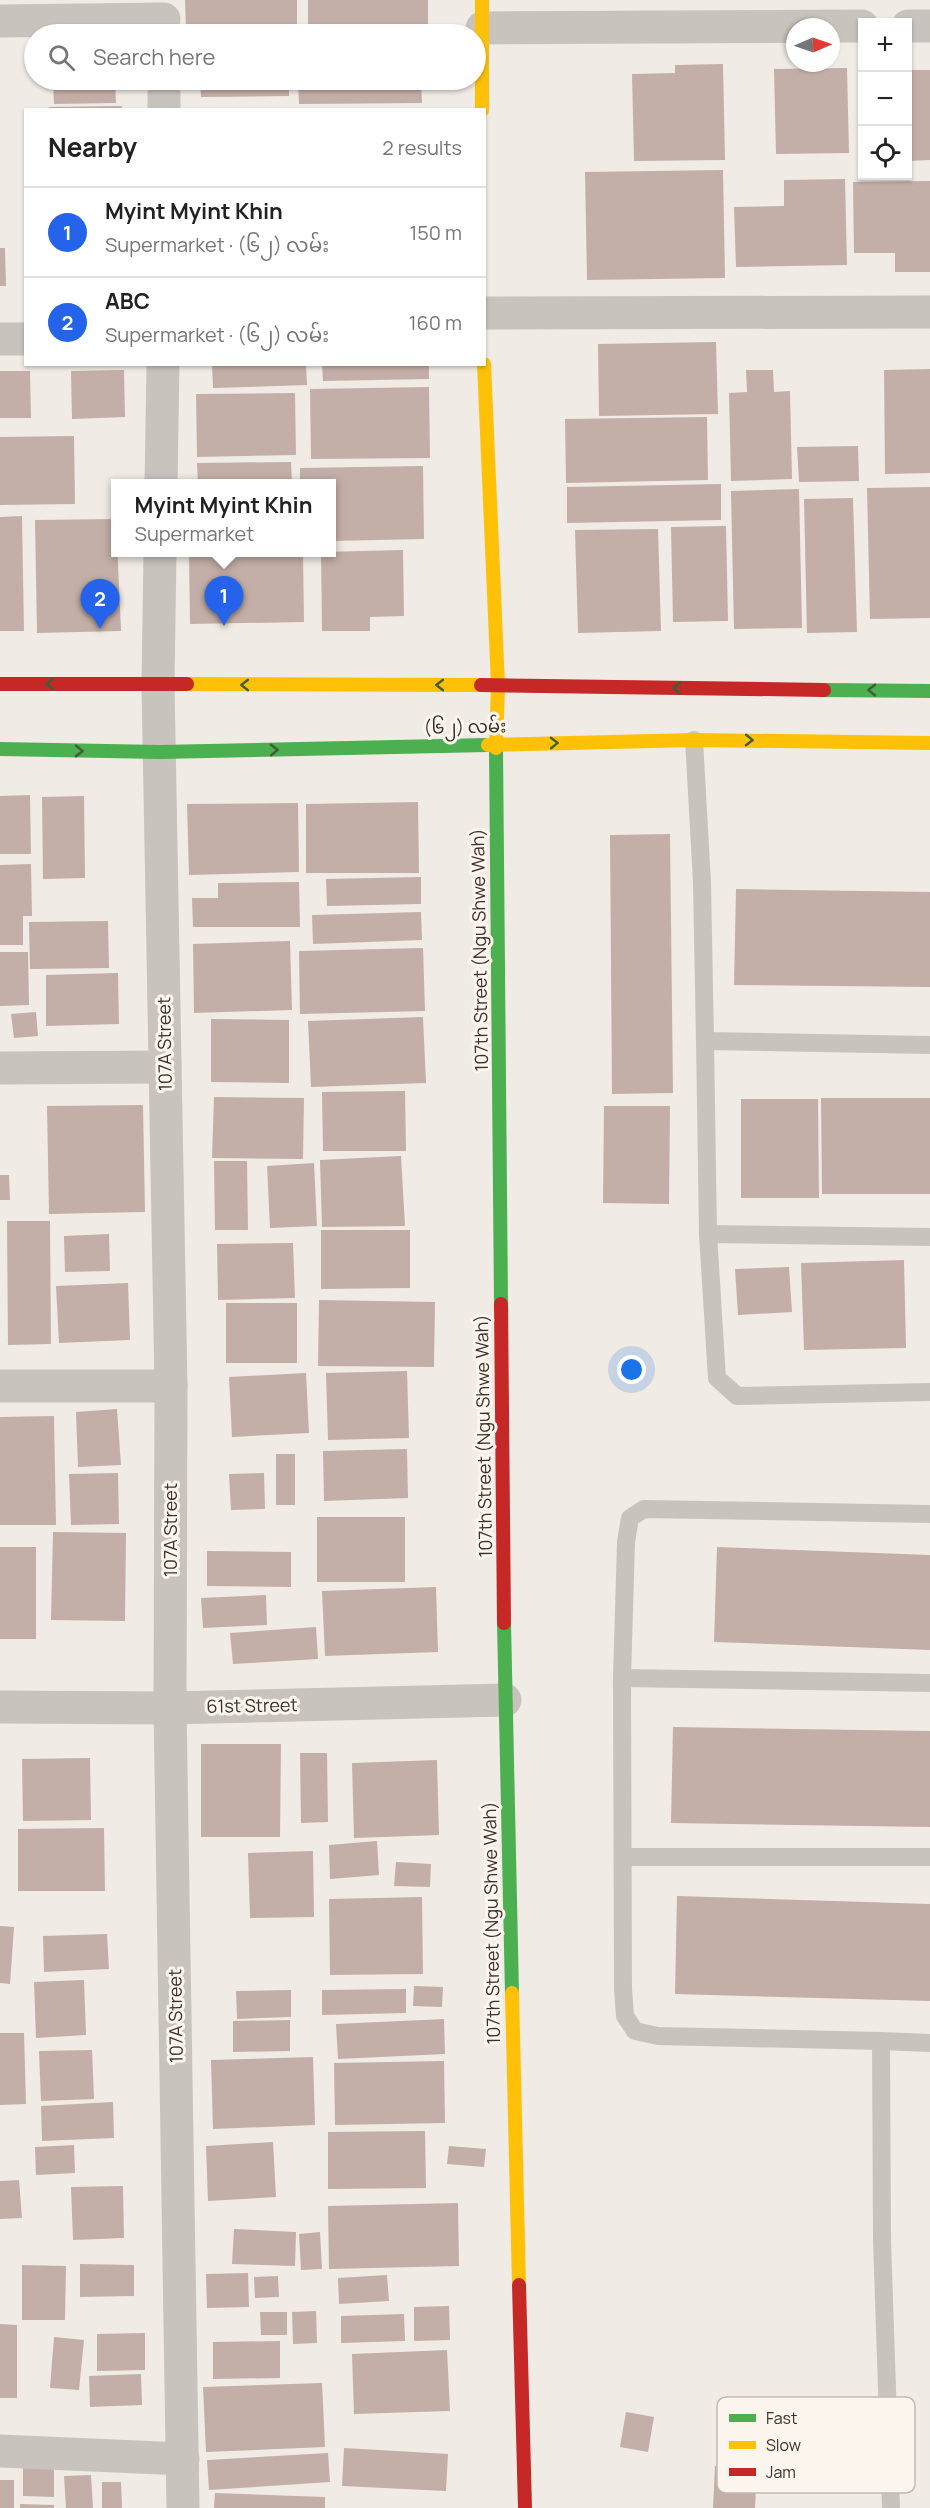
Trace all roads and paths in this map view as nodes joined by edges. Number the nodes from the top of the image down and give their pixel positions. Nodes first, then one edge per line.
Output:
1 (482, 14) edge
2 (164, 18) edge
3 (0, 21) edge
4 (858, 26) edge
5 (912, 26) edge
6 (930, 26) edge
7 (164, 90) edge
8 (482, 90) edge
9 (164, 108) edge
10 (482, 108) edge
11 (930, 312) edge
12 (486, 313) edge
13 (0, 339) edge
14 (24, 339) edge
15 (164, 366) edge
16 (484, 366) edge
17 (161, 479) edge
18 (160, 557) edge
19 (0, 684) edge
20 (158, 684) junction
21 (498, 685) junction
22 (930, 690) edge
23 (694, 740) junction
24 (930, 743) edge
25 (496, 745) junction
26 (0, 749) edge
27 (160, 752) junction
28 (705, 1041) junction
29 (930, 1045) edge
30 (165, 1067) junction
31 (0, 1068) edge
32 (708, 1234) junction
33 (930, 1237) edge
34 (0, 1386) edge
35 (171, 1386) junction
36 (930, 1392) edge
37 (930, 1514) edge
38 (622, 1678) junction
39 (930, 1683) edge
40 (505, 1700) junction
41 (0, 1707) edge
42 (170, 1708) junction
43 (624, 1857) junction
44 (930, 1857) edge
45 (882, 2041) junction
46 (930, 2043) edge
47 (887, 2397) edge
48 (0, 2451) edge
49 (183, 2459) junction
50 (890, 2493) edge
51 (183, 2508) edge
52 (525, 2508) edge
53 (891, 2508) edge

1 - 4 street
2 - 3 street
5 - 6 street
7 - 9 street
8 - 10 main road
11 - 12 street
13 - 14 street
15 - 17 street
16 - 21 main road, 107th Street (Ngu Shwe Wah)
18 - 20 street, 107A Street
20 -> 19 main road
21 -> 20 main road
20 - 27 street, 107A Street
22 -> 21 main road
21 - 25 main road, 107th Street (Ngu Shwe Wah)
23 -> 24 main road, (၆၂) လမ်း
25 -> 23 main road, (၆၂) လမ်း
23 - 28 lane
27 -> 25 main road, (၆၂) လမ်း
25 - 40 main road, 107th Street (Ngu Shwe Wah)
26 -> 27 main road, (၆၂) လမ်း
27 - 30 street, 107A Street
28 - 29 lane
28 - 32 lane
30 - 31 street
30 - 35 street, 107A Street
32 - 33 lane
32 - 36 lane
34 - 35 street
35 - 42 street, 107A Street
37 - 38 lane
38 - 39 lane
38 - 43 lane
40 - 42 street, 61st Street
40 - 52 main road, 107th Street (Ngu Shwe Wah)
41 - 42 street, 61st Street
42 - 49 street, 107A Street
43 - 44 lane
43 - 45 lane
45 - 46 lane
45 - 47 lane
48 - 49 street
49 - 51 street, 107A Street
50 - 53 lane

